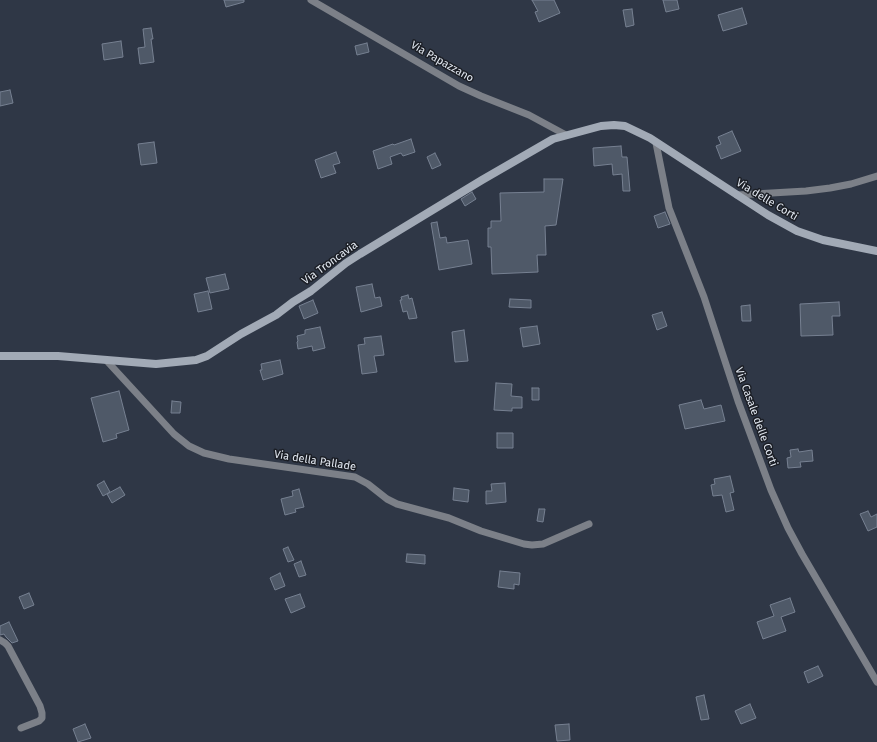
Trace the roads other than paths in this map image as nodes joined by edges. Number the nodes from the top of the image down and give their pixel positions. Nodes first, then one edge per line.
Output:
1 (311, 0) edge
2 (566, 135) junction
3 (656, 143) junction
4 (877, 176) edge
5 (737, 195) junction
6 (877, 251) edge
7 (0, 356) edge
8 (106, 360) junction
9 (589, 524) dead end
10 (0, 640) edge
11 (877, 682) edge
12 (21, 728) dead end

1 - 2 street, Via Papazzano
2 - 3 street, Via Troncavia
2 - 8 street, Via Troncavia
3 - 5 street, Via delle Corti
3 - 11 street, Via Casale delle Corti
4 - 5 street
5 - 6 street, Via delle Corti
7 - 8 street, Via Troncavia
8 - 9 street, Via della Pallade
10 - 12 street

